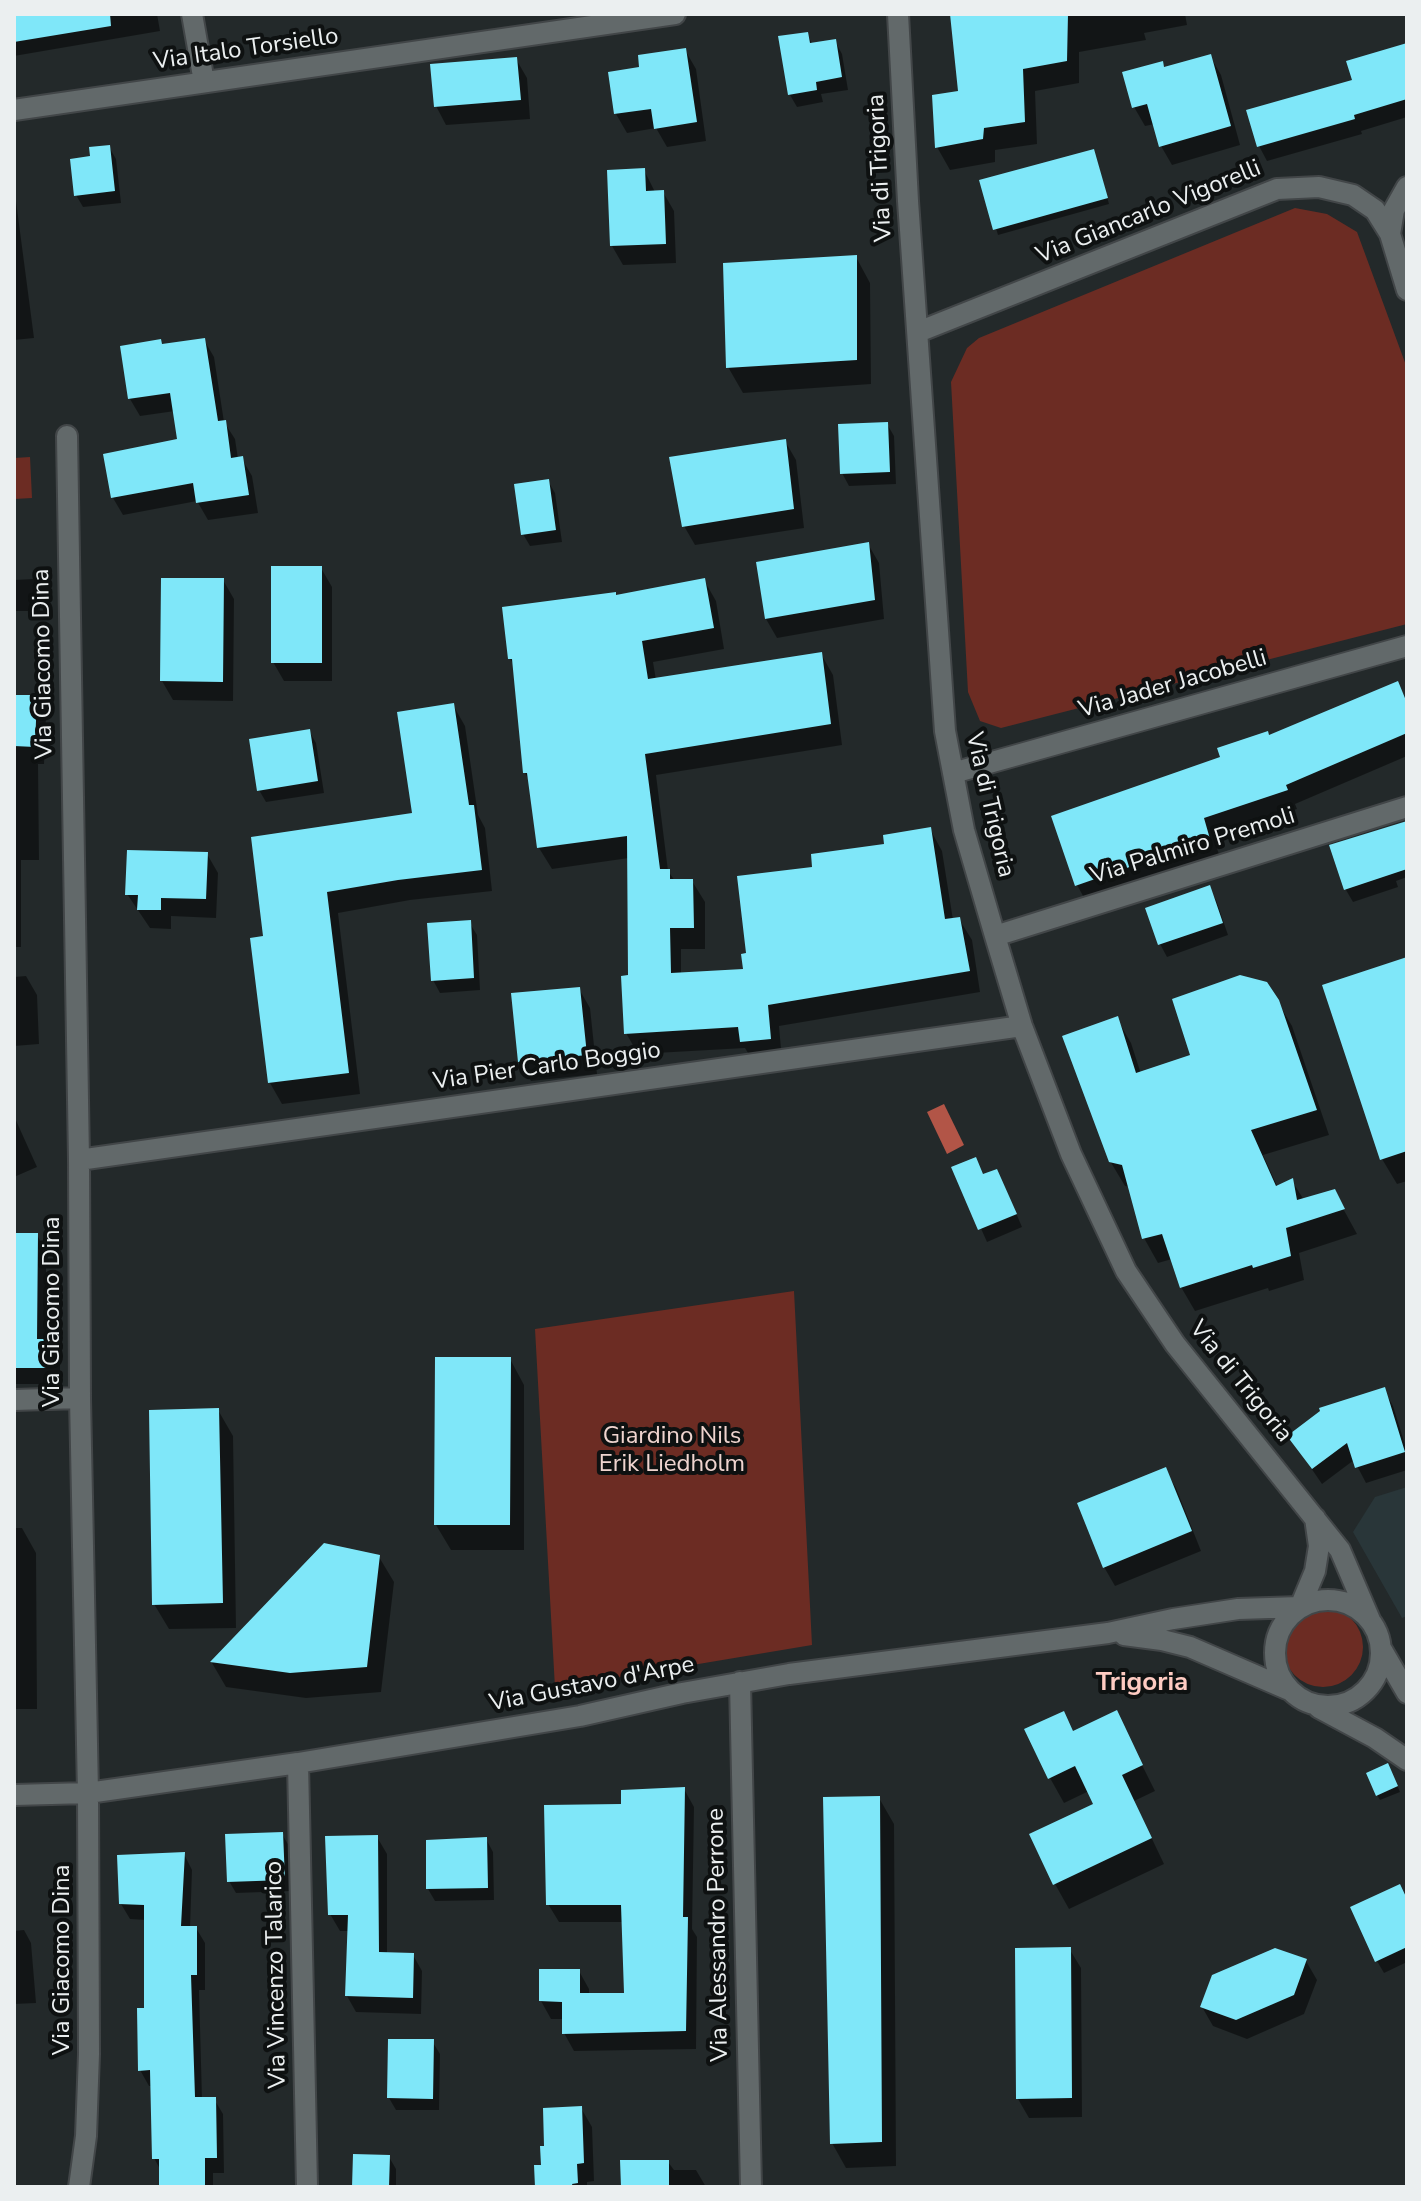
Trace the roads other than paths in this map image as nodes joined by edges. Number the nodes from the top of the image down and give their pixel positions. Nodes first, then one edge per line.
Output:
1 (192, 14) edge
2 (675, 14) edge
3 (898, 14) edge
4 (204, 82) junction
5 (14, 110) edge
6 (1407, 187) edge
7 (1390, 234) junction
8 (1407, 290) edge
9 (918, 332) junction
10 (67, 436) dead end
11 (1407, 646) edge
12 (953, 773) junction
13 (1407, 807) edge
14 (995, 936) junction
15 (1022, 1026) junction
16 (79, 1160) junction
17 (80, 1398) junction
18 (14, 1400) edge
19 (1315, 1518) junction
20 (1300, 1607) junction
21 (1370, 1620) junction
22 (1108, 1633) junction
23 (1382, 1650) junction
24 (740, 1682) junction
25 (1287, 1689) junction
26 (1407, 1693) edge
27 (1316, 1706) junction
28 (1407, 1760) edge
29 (298, 1763) junction
30 (88, 1793) junction
31 (14, 1795) edge
32 (79, 2187) edge
33 (307, 2187) edge
34 (751, 2187) edge

1 - 4 street
2 - 4 street, Via Italo Torsiello
3 - 9 street, Via di Trigoria
4 - 5 street, Via Italo Torsiello
6 - 7 street
7 - 8 street
7 - 9 street, Via Giancarlo Vigorelli
9 - 12 street, Via di Trigoria
10 - 16 street, Via Giacomo Dina
11 - 12 street, Via Jader Jacobelli
12 - 14 street, Via di Trigoria
13 - 14 street, Via Palmiro Premoli
14 - 15 street, Via di Trigoria
15 - 16 street, Via Pier Carlo Boggio
15 - 19 street, Via di Trigoria
16 - 17 street, Via Giacomo Dina
17 - 18 street
17 - 30 street, Via Giacomo Dina
19 - 20 street
19 - 21 street, Via di Trigoria
20 - 21 street
20 - 22 street, Via Gustavo d'Arpe
20 - 25 street
21 - 23 street
22 - 24 street, Via Gustavo d'Arpe
22 - 25 street, Via Gustavo d'Arpe
23 - 26 street
23 - 27 street
24 - 29 street, Via Gustavo d'Arpe
24 - 34 street, Via Alessandro Perrone
25 - 27 street
27 - 28 street
29 - 30 street, Via Gustavo d'Arpe
29 - 33 street, Via Vincenzo Talarico
30 - 31 street, Via Gustavo d'Arpe
30 - 32 street, Via Giacomo Dina

